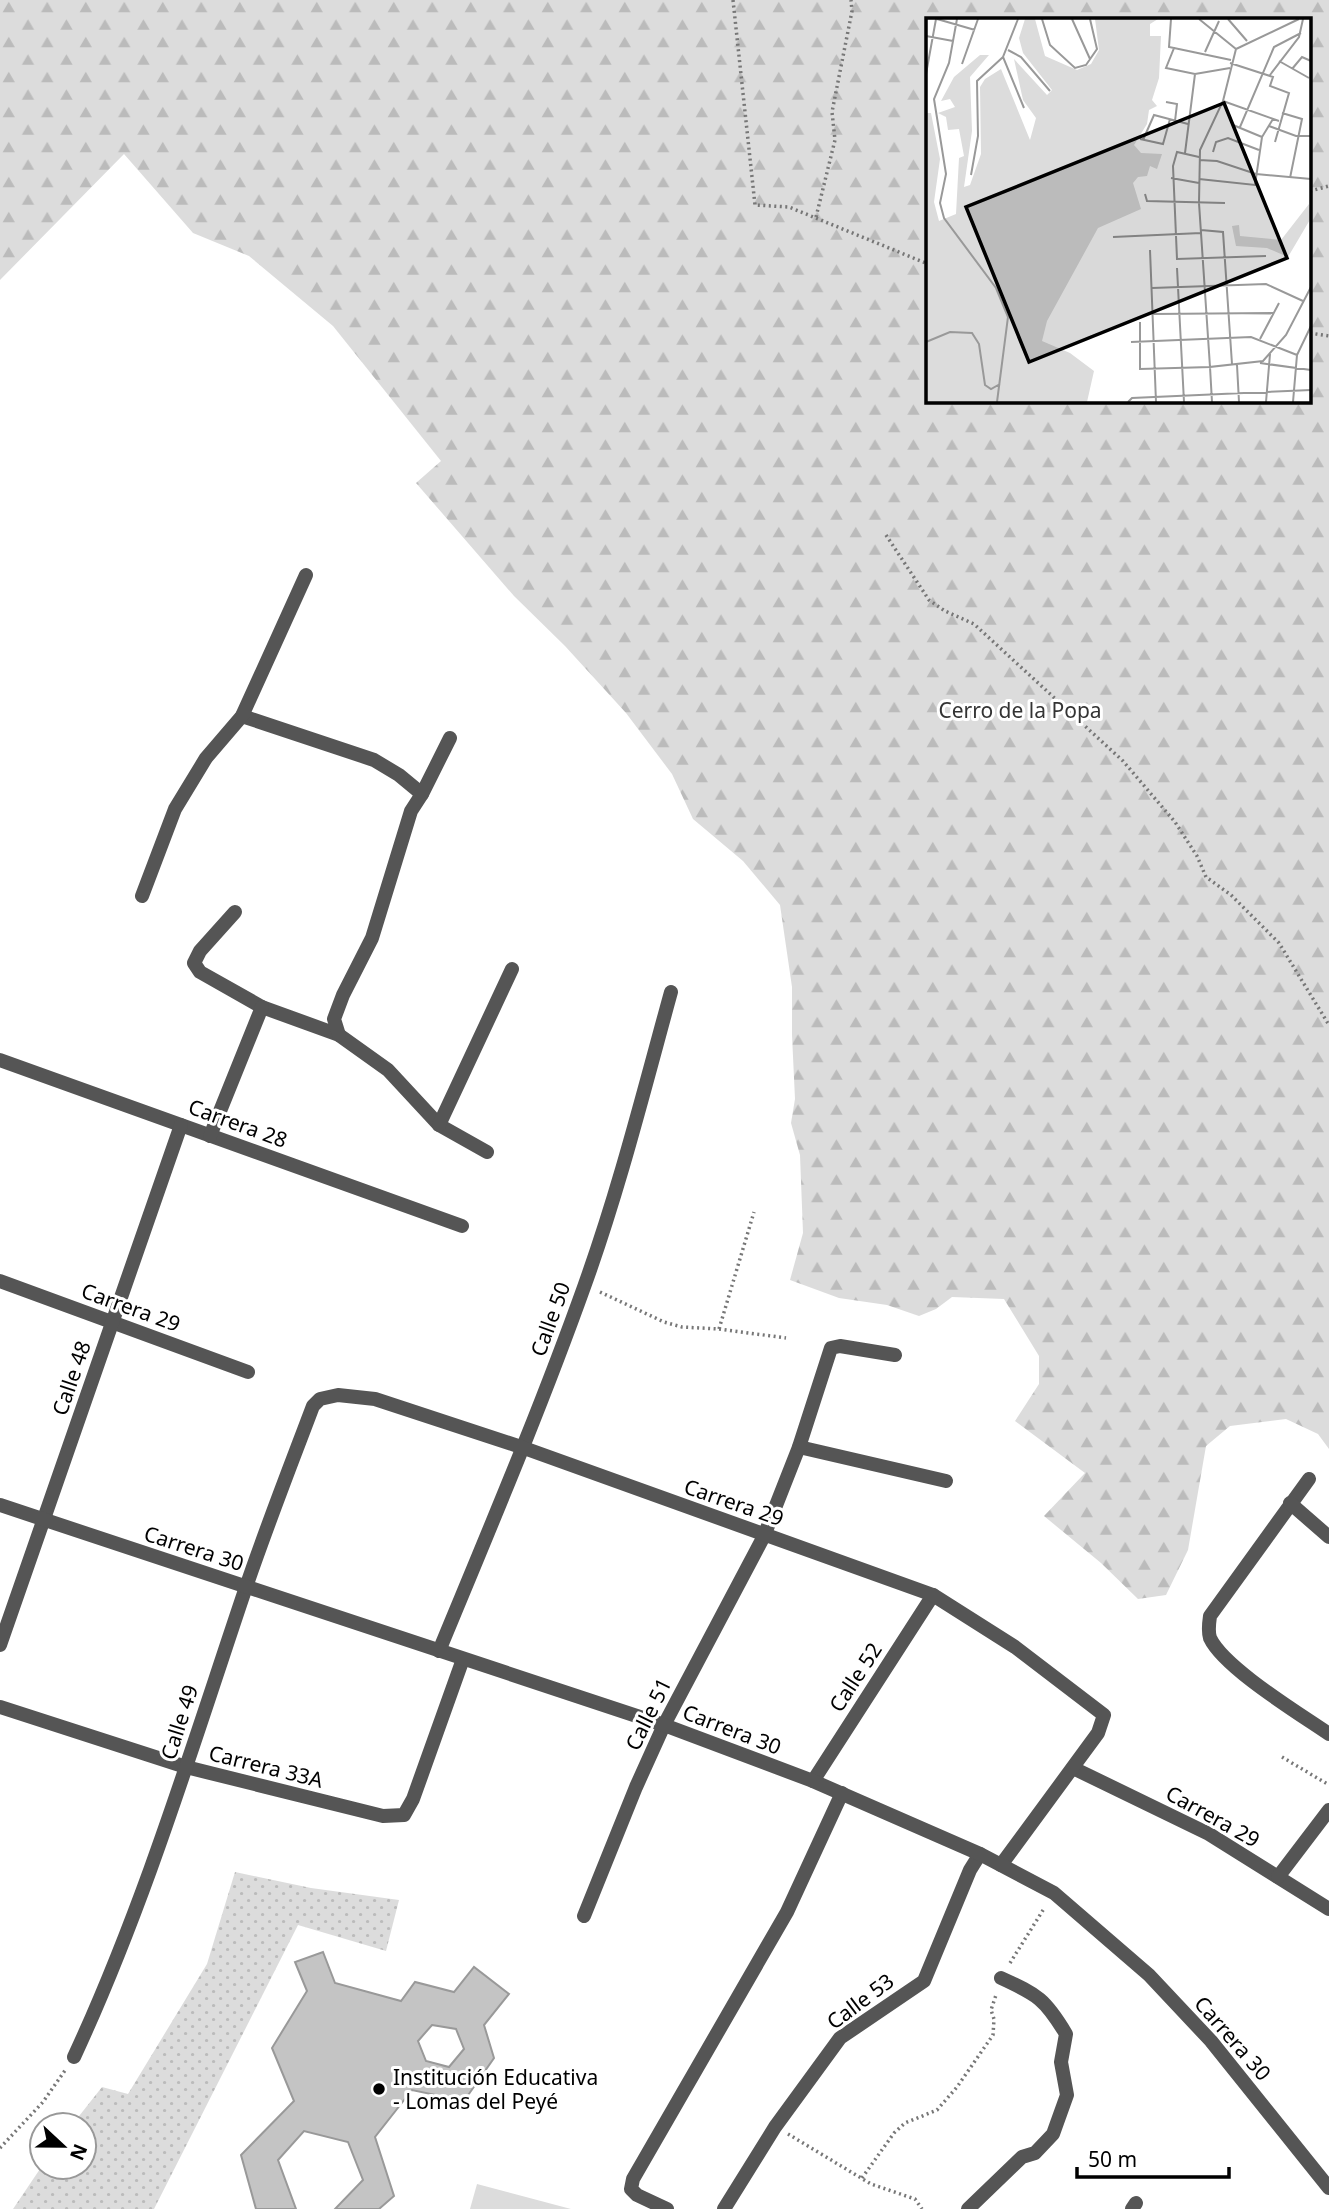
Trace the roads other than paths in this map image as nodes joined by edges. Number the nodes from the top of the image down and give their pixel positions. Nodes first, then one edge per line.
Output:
1 (306, 575) dead end
2 (242, 716) junction
3 (450, 738) dead end
4 (422, 794) junction
5 (142, 896) dead end
6 (234, 912) dead end
7 (512, 969) dead end
8 (671, 992) dead end
9 (262, 1007) junction
10 (339, 1035) junction
11 (0, 1060) edge
12 (181, 1125) junction
13 (439, 1125) junction
14 (210, 1136) junction
15 (487, 1152) dead end
16 (462, 1226) dead end
17 (0, 1281) edge
18 (113, 1322) junction
19 (895, 1355) dead end
20 (248, 1372) dead end
21 (320, 1399) joint
22 (799, 1447) junction
23 (524, 1448) junction
24 (1309, 1479) dead end
25 (946, 1481) dead end
26 (1290, 1503) junction
27 (0, 1505) edge
28 (44, 1520) junction
29 (764, 1536) junction
30 (1329, 1537) edge
31 (246, 1587) junction
32 (933, 1595) junction
33 (0, 1645) edge
34 (439, 1651) junction
35 (463, 1659) junction
36 (0, 1707) edge
37 (664, 1726) junction
38 (1329, 1734) edge
39 (186, 1767) junction
40 (1073, 1768) junction
41 (813, 1781) junction
42 (842, 1793) junction
43 (1329, 1810) edge
44 (980, 1854) junction
45 (1002, 1866) junction
46 (1278, 1877) junction
47 (1329, 1909) edge
48 (584, 1916) dead end
49 (1001, 1978) road end
50 (74, 2057) road end
51 (1329, 2188) edge
52 (667, 2209) edge
53 (724, 2209) edge
54 (968, 2209) edge

1 - 2 street
2 - 4 street
2 - 5 street
3 - 4 street
4 - 10 street
6 - 9 street
7 - 13 street
8 - 23 street, Calle 50
9 - 10 street
9 - 14 street
10 - 13 street
11 - 12 street, Carrera 28
12 - 14 street, Carrera 28
12 - 18 street, Calle 48
13 - 15 street
14 - 16 street, Carrera 28
17 - 18 street, Carrera 29
18 - 20 street, Carrera 29
18 - 28 street, Calle 48
19 - 22 street, Calle 51
21 - 23 street, Carrera 29
21 - 31 street, Calle 49
22 - 25 street
22 - 29 street, Calle 51
23 - 29 street, Carrera 29
23 - 34 street, Calle 50
24 - 26 street
26 - 30 street
26 - 38 street
27 - 28 street, Carrera 30
28 - 31 street, Carrera 30
28 - 33 street, Calle 48
29 - 32 street, Carrera 29
29 - 37 street, Calle 51
31 - 34 street, Carrera 30
31 - 39 street, Calle 49
32 - 40 street, Carrera 29
32 - 41 street, Calle 52
34 - 35 street, Carrera 30
35 - 37 street, Carrera 30
35 - 39 street, Carrera 33A
36 - 39 street, Carrera 33A
37 - 41 street, Carrera 30
37 - 48 street, Calle 51
39 - 50 street, Calle 49
40 - 45 street
40 - 46 street, Carrera 29
41 - 42 street, Carrera 30
42 - 44 street, Carrera 30
42 - 52 street
43 - 46 street
44 - 45 street, Carrera 30
44 - 53 street, Calle 53
45 - 51 street, Carrera 30
46 - 47 street, Carrera 29
49 - 54 street

